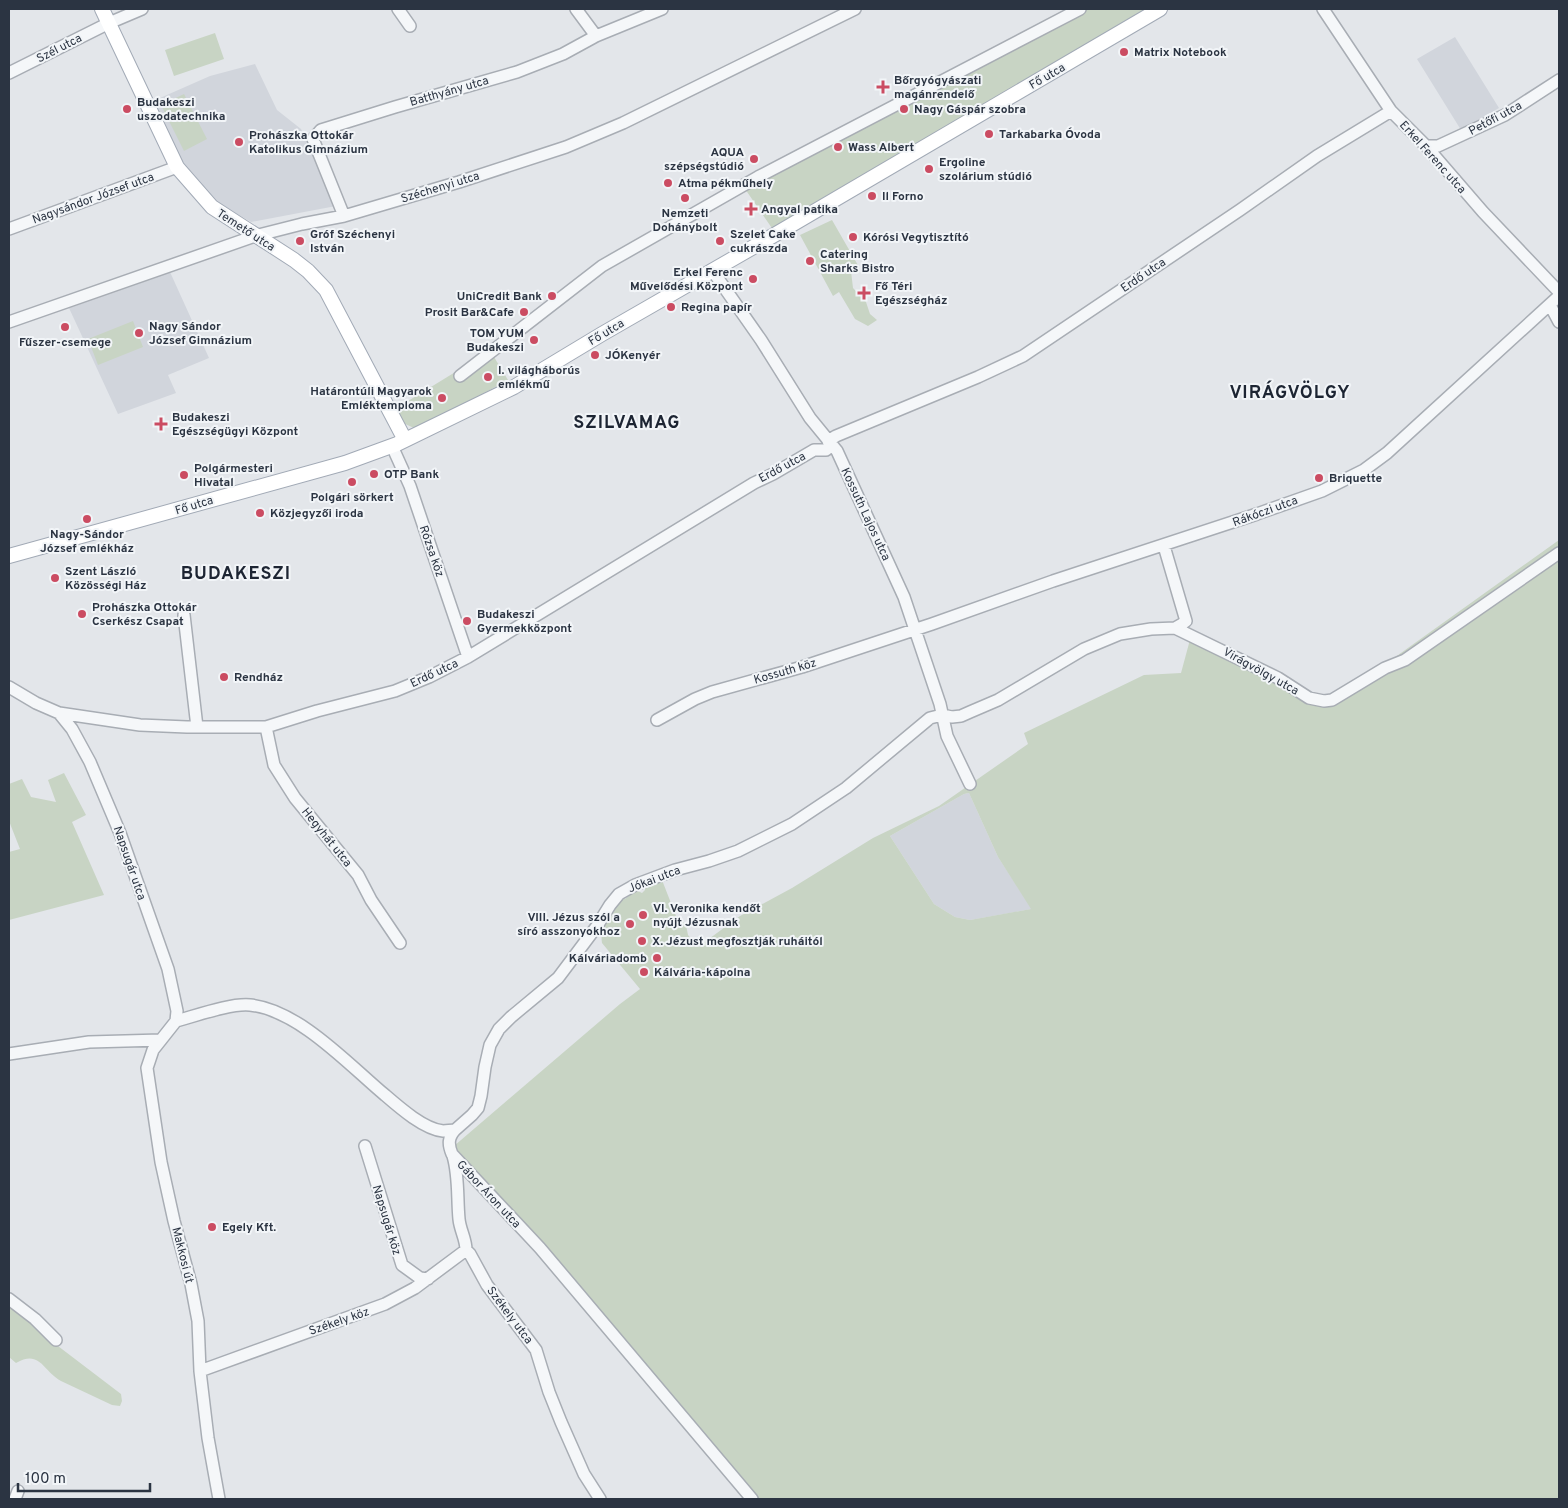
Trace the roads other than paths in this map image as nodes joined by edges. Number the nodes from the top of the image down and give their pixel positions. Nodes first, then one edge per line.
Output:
1 (102, 9) edge
2 (142, 9) edge
3 (398, 9) edge
4 (576, 9) edge
5 (662, 9) edge
6 (855, 9) edge
7 (1080, 9) edge
8 (1160, 9) edge
9 (1323, 9) edge
10 (109, 23) junction
11 (410, 26) dead end
12 (596, 36) junction
13 (9, 73) edge
14 (1559, 80) edge
15 (1391, 111) junction
16 (1426, 146) junction
17 (177, 167) junction
18 (344, 216) junction
19 (9, 229) edge
20 (255, 236) junction
21 (712, 270) junction
22 (1559, 292) edge
23 (1559, 296) edge
24 (1550, 305) junction
25 (9, 322) edge
26 (1559, 322) edge
27 (460, 376) dead end
28 (827, 440) junction
29 (398, 443) junction
30 (1164, 546) junction
31 (1559, 553) edge
32 (9, 556) edge
33 (184, 615) dead end
34 (1175, 628) junction
35 (916, 629) junction
36 (468, 657) junction
37 (9, 687) edge
38 (59, 713) junction
39 (942, 715) junction
40 (657, 720) dead end
41 (197, 727) junction
42 (266, 727) junction
43 (970, 784) dead end
44 (400, 943) dead end
45 (176, 1022) junction
46 (161, 1040) junction
47 (9, 1054) edge
48 (455, 1130) junction
49 (365, 1146) dead end
50 (452, 1154) junction
51 (466, 1250) junction
52 (428, 1279) junction
53 (9, 1299) edge
54 (56, 1340) dead end
55 (200, 1371) junction
56 (219, 1499) edge
57 (600, 1499) edge
58 (752, 1499) edge

1 - 10 main road, Temető utca
2 - 10 street, Szél utca
3 - 11 street
4 - 12 street
5 - 12 street, Batthyány utca
6 - 18 street, Széchenyi utca
7 - 27 street
8 - 21 main road, Fő utca
9 - 15 street, Erkel Ferenc utca
10 - 13 street, Szél utca
10 - 17 main road, Temető utca
12 - 18 street, Batthyány utca
14 - 16 street, Petőfi utca
15 - 16 street, Erkel Ferenc utca
15 - 28 street, Erdő utca
16 - 22 street, Erkel Ferenc utca
17 - 19 street, Nagysándor József utca
17 - 20 main road, Temető utca
18 - 20 street, Széchenyi utca
20 - 25 street, Széchenyi utca
20 - 29 main road, Temető utca
21 - 28 street, Kossuth Lajos utca
21 - 29 main road, Fő utca
23 - 24 street, Rákóczi utca
24 - 26 street
24 - 30 street, Rákóczi utca
28 - 35 street, Kossuth Lajos utca
28 - 36 street, Erdő utca
29 - 32 main road, Fő utca
29 - 36 street, Rózsa köz
30 - 34 street
30 - 35 street, Rákóczi utca
31 - 34 street, Virágvölgy utca
33 - 41 street
34 - 39 street, Virágvölgy utca
35 - 39 street, Kossuth Lajos utca
35 - 40 street, Kossuth köz
36 - 42 street, Erdő utca
37 - 38 street, Erdő utca
38 - 41 street, Erdő utca
38 - 45 street, Napsugár utca
39 - 43 street, Kossuth Lajos utca
39 - 48 street, Jókai utca
41 - 42 street, Erdő utca
42 - 44 street, Hegyhát utca
45 - 46 street, Makkosi út
45 - 48 street
46 - 47 street
46 - 55 street, Makkosi út
48 - 50 street, Gábor Áron utca
49 - 52 street, Napsugár köz
50 - 51 street, Székely utca
50 - 58 street, Gábor Áron utca
51 - 52 street, Székely köz
51 - 57 street, Székely utca
52 - 55 street, Székely köz
53 - 54 street
55 - 56 street, Makkosi út

